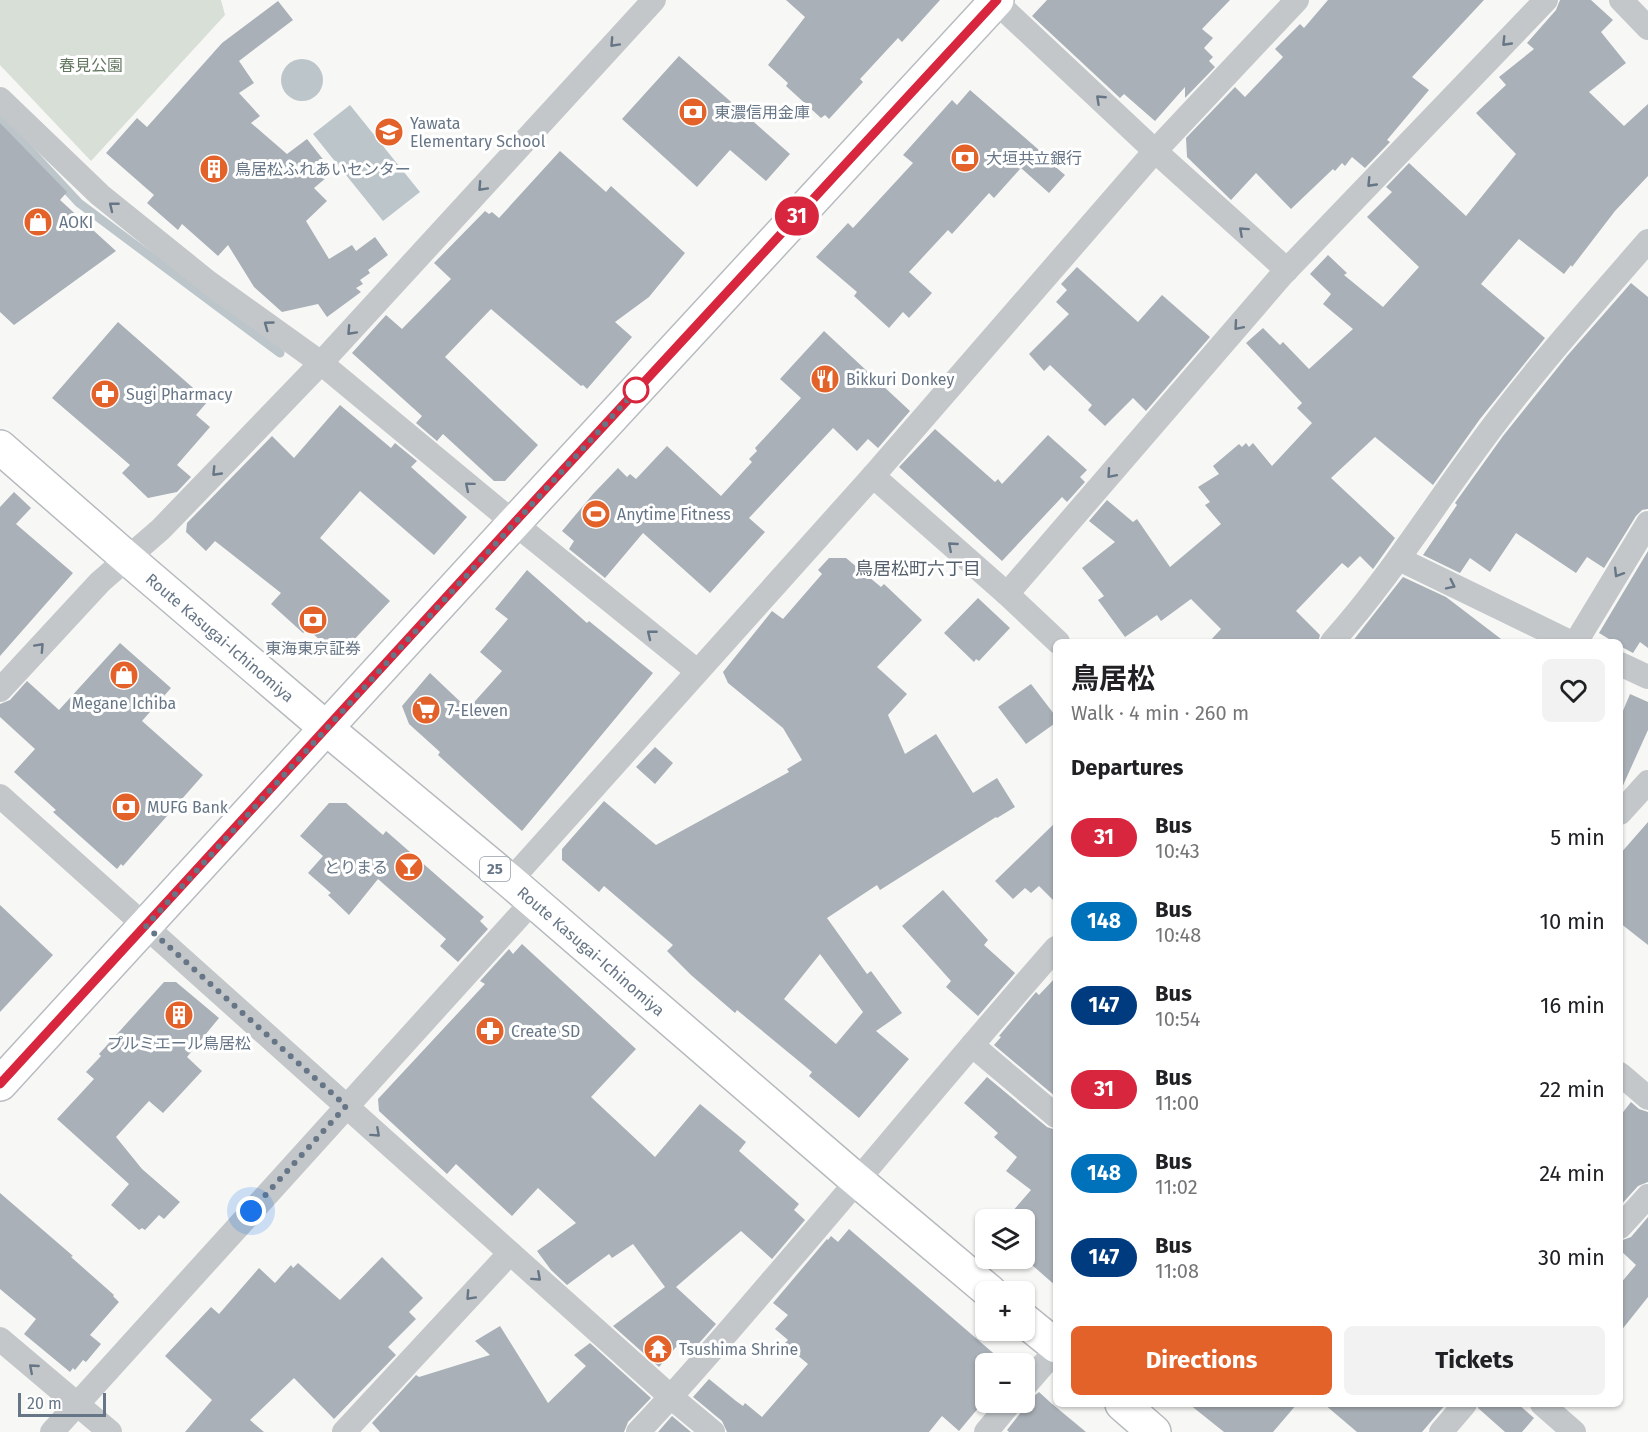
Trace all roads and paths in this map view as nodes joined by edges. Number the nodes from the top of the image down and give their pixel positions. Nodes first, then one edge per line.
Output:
1 (654, 0) edge
2 (996, 0) edge
3 (1297, 0) edge
4 (1546, 0) edge
5 (1621, 0) edge
6 (1648, 28) edge
7 (0, 99) edge
8 (1155, 151) junction
9 (1648, 241) edge
10 (1287, 270) junction
11 (321, 363) junction
12 (0, 447) edge
13 (873, 476) junction
14 (514, 523) junction
15 (1648, 523) edge
16 (127, 558) junction
17 (1399, 559) junction
18 (1007, 594) junction
19 (1055, 639) edge
20 (1334, 639) edge
21 (1563, 639) edge
22 (1578, 639) edge
23 (1623, 665) edge
24 (697, 671) junction
25 (1648, 677) edge
26 (0, 690) edge
27 (326, 728) junction
28 (1648, 782) edge
29 (0, 796) edge
30 (1623, 810) edge
31 (521, 891) junction
32 (146, 926) junction
33 (1053, 951) edge
34 (972, 1045) junction
35 (1623, 1077) edge
36 (0, 1084) edge
37 (1648, 1098) edge
38 (346, 1106) junction
39 (1053, 1113) edge
40 (858, 1181) junction
41 (1648, 1196) edge
42 (1623, 1224) edge
43 (510, 1253) junction
44 (977, 1281) edge
45 (1035, 1330) edge
46 (0, 1339) edge
47 (1053, 1345) edge
48 (1053, 1352) edge
49 (1035, 1374) edge
50 (671, 1398) junction
51 (76, 1405) junction
52 (1125, 1407) edge
53 (1462, 1407) edge
54 (1545, 1407) edge
55 (1002, 1413) edge
56 (52, 1432) edge
57 (110, 1432) edge
58 (344, 1432) edge
59 (638, 1432) edge
60 (712, 1432) edge
61 (986, 1432) edge
62 (1154, 1432) edge
63 (1441, 1432) edge
64 (1574, 1432) edge

1 -> 11 street
8 -> 2 street
2 - 14 main road
3 - 8 street
4 -> 10 street
5 - 6 street
11 -> 7 street
10 -> 8 street
8 - 13 street
9 - 17 street
10 -> 18 street
14 -> 11 street
11 -> 16 street
12 - 16 main road, Route Kasugai-Ichinomiya / 25
18 -> 13 street
13 - 24 street
24 -> 14 street
14 - 27 main road
15 -> 22 street
26 -> 16 street
16 - 27 main road, Route Kasugai-Ichinomiya / 25
17 - 20 street
17 -> 21 street
18 - 19 street
23 - 25 street
24 - 31 street
27 - 31 main road, Route Kasugai-Ichinomiya / 25
27 - 32 main road
28 - 30 street
29 - 32 street
31 - 38 street
31 - 40 main road, Route Kasugai-Ichinomiya / 25
32 - 36 main road
32 - 38 street
33 - 34 street
34 - 39 street
34 - 40 street
35 - 37 street
38 -> 43 street
38 - 51 street
40 - 44 main road, Route Kasugai-Ichinomiya / 25
40 - 50 street
41 - 42 street
43 -> 50 street
43 -> 58 street
45 - 47 main road
51 -> 46 street
48 - 49 street
50 - 59 street
50 - 60 street
51 - 56 street
51 - 57 street
52 - 62 main road
53 - 63 street
54 - 64 street
55 - 61 street

